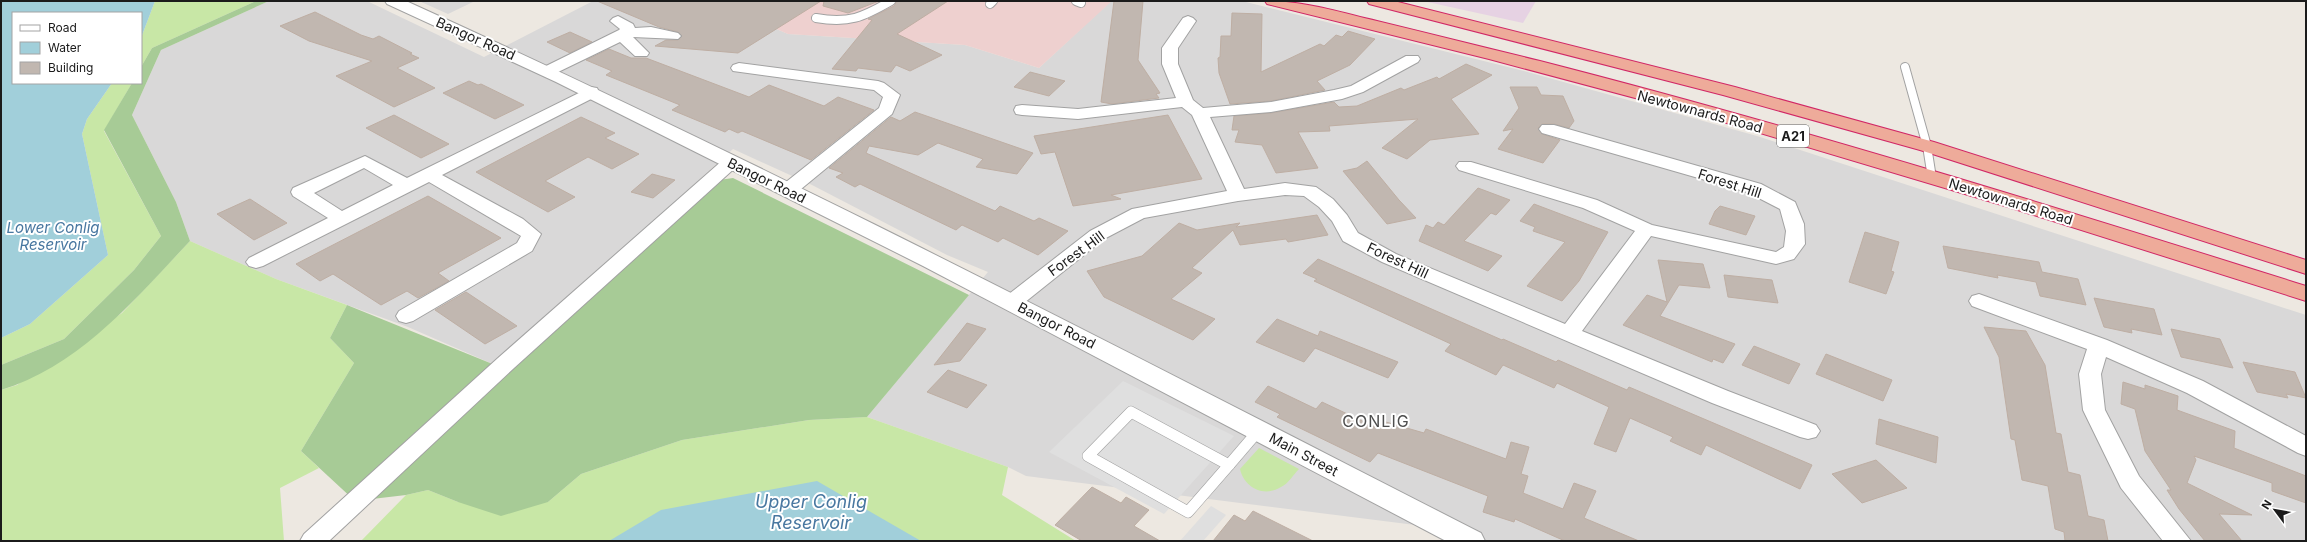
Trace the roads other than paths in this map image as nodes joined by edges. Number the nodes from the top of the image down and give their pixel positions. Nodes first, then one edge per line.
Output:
1 (392, 1) edge
2 (891, 1) edge
3 (1273, 1) edge
4 (1375, 1) edge
5 (816, 18) dead end
6 (1188, 21) dead end
7 (622, 30) junction
8 (673, 36) dead end
9 (641, 53) dead end
10 (1412, 59) dead end
11 (1905, 67) dead end
12 (739, 68) dead end
13 (548, 71) junction
14 (591, 92) junction
15 (1193, 108) junction
16 (1022, 110) dead end
17 (1548, 129) dead end
18 (1927, 146) junction
19 (730, 163) junction
20 (1465, 166) dead end
21 (430, 175) junction
22 (1932, 178) junction
23 (408, 186) junction
24 (788, 190) junction
25 (1238, 195) junction
26 (342, 219) junction
27 (1646, 229) junction
28 (256, 262) dead end
29 (2306, 267) edge
30 (2306, 294) edge
31 (1979, 300) dead end
32 (1012, 302) junction
33 (406, 316) dead end
34 (1569, 334) junction
35 (2100, 345) junction
36 (1137, 366) joint
37 (1259, 430) junction
38 (1808, 431) dead end
39 (2306, 447) edge
40 (1230, 465) junction
41 (312, 541) edge
42 (1471, 541) edge
43 (2178, 541) edge

1 - 13 street, Bangor Road
2 - 5 lane
3 - 22 highway, Newtownards Road / A21
4 - 18 highway, Newtownards Road / A21
6 - 15 street
7 - 8 street
7 - 9 street
7 - 13 street
10 - 15 street
11 - 18 lane
12 - 24 street
13 - 14 street, Bangor Road
14 - 19 street, Bangor Road
14 - 21 street
15 - 16 street
15 - 25 street
17 - 27 street, Forest Hill
18 - 22 lane
18 - 29 highway, Newtownards Road / A21
19 - 24 street, Bangor Road
19 - 41 street
20 - 27 street, Forest Hill
21 - 23 street
21 - 33 street
22 - 30 highway, Newtownards Road / A21
23 - 26 street
23 - 26 street
24 - 32 street, Bangor Road
25 - 32 street, Forest Hill
25 - 34 street, Forest Hill
26 - 28 street
27 - 34 street
31 - 35 street
32 - 36 street, Bangor Road
34 - 38 street, Forest Hill
35 - 39 street
35 - 43 street
36 - 37 street, Main Street
37 - 40 lane
37 - 42 street, Main Street
40 - 40 lane

